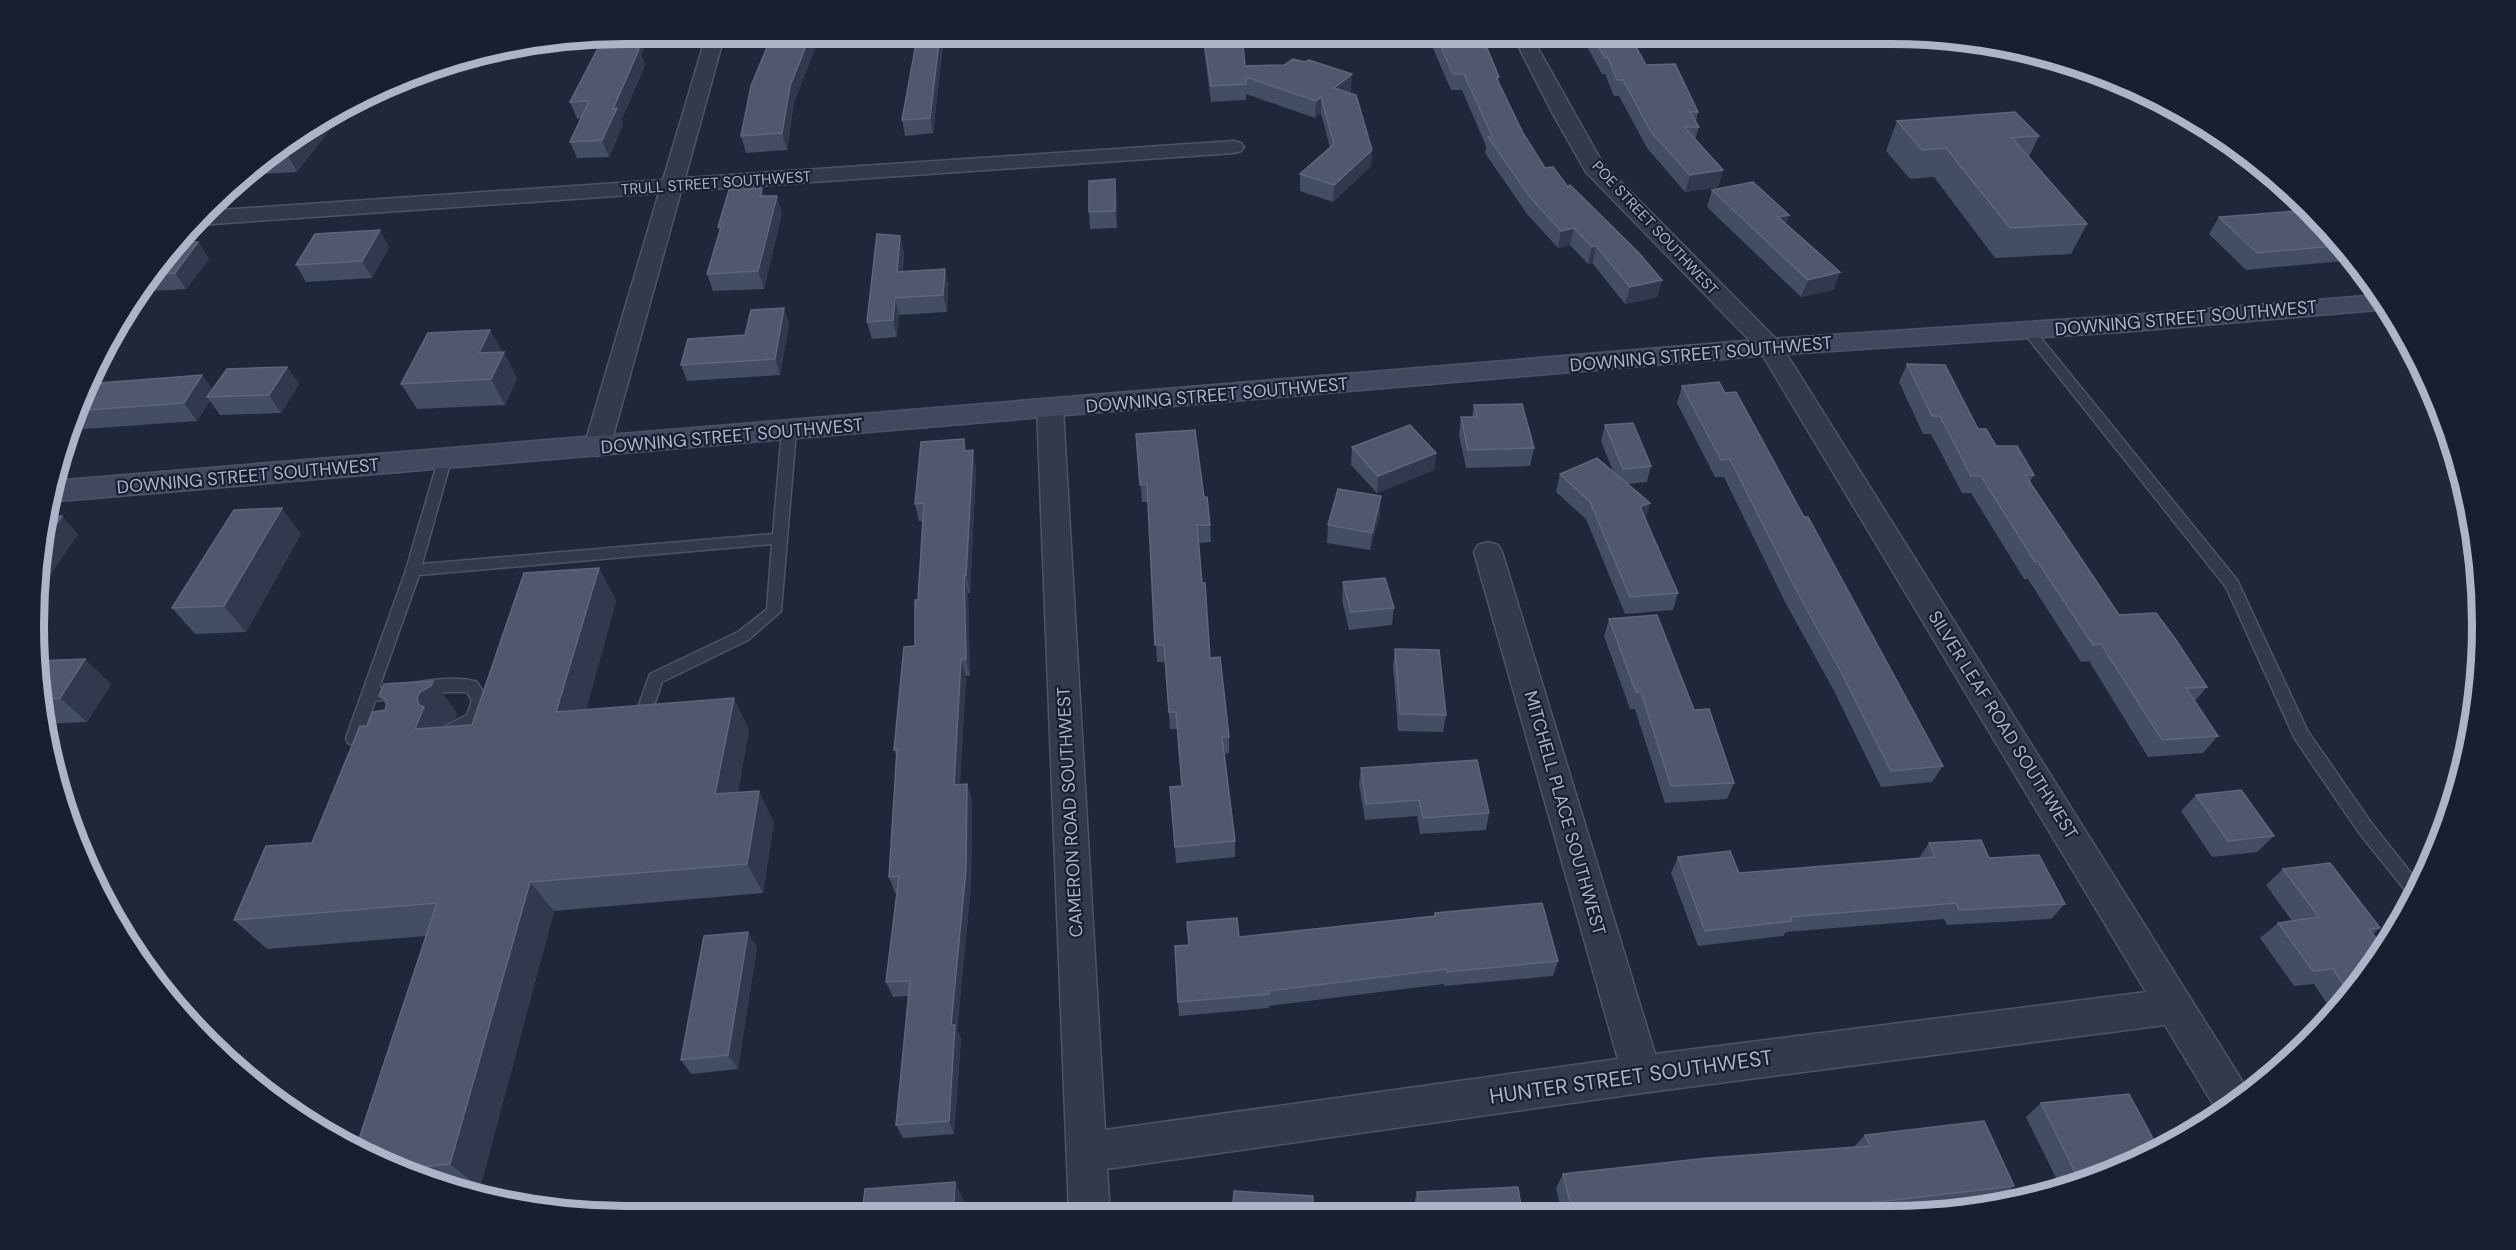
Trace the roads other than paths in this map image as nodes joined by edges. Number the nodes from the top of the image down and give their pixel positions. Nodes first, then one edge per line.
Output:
1 (713, 44) edge
2 (1526, 44) edge
3 (1234, 147) dead end
4 (672, 186) junction
5 (211, 217) edge
6 (2374, 303) edge
7 (2028, 330) junction
8 (1770, 347) junction
9 (1050, 409) junction
10 (789, 431) junction
11 (597, 447) junction
12 (444, 460) junction
13 (59, 491) edge
14 (780, 538) junction
15 (1488, 552) dead end
16 (413, 570) junction
17 (367, 696) junction
18 (644, 713) edge
19 (450, 731) edge
20 (390, 737) edge
21 (2411, 886) edge
22 (2176, 1006) junction
23 (1641, 1074) junction
24 (2230, 1096) edge
25 (1087, 1152) junction
26 (1089, 1206) edge

1 - 4 street
2 - 8 street, POE STREET SOUTHWEST
3 - 4 street, TRULL STREET SOUTHWEST
4 - 5 street, TRULL STREET SOUTHWEST
4 - 11 street
6 - 7 street, DOWNING STREET SOUTHWEST
7 - 8 street, DOWNING STREET SOUTHWEST
7 - 21 lane
8 - 9 street, DOWNING STREET SOUTHWEST
8 - 22 street, SILVER LEAF ROAD SOUTHWEST
9 - 10 street, DOWNING STREET SOUTHWEST
9 - 25 street, CAMERON ROAD SOUTHWEST
10 - 11 street, DOWNING STREET SOUTHWEST
10 - 14 lane
11 - 12 street, DOWNING STREET SOUTHWEST
12 - 13 street, DOWNING STREET SOUTHWEST
12 - 16 lane
14 - 16 lane
14 - 18 lane
15 - 23 street, MITCHELL PLACE SOUTHWEST
16 - 17 lane
17 - 19 lane
17 - 20 lane
22 - 23 street, HUNTER STREET SOUTHWEST
22 - 24 street, SILVER LEAF ROAD SOUTHWEST
23 - 25 street, HUNTER STREET SOUTHWEST
25 - 26 street, CAMERON ROAD SOUTHWEST

